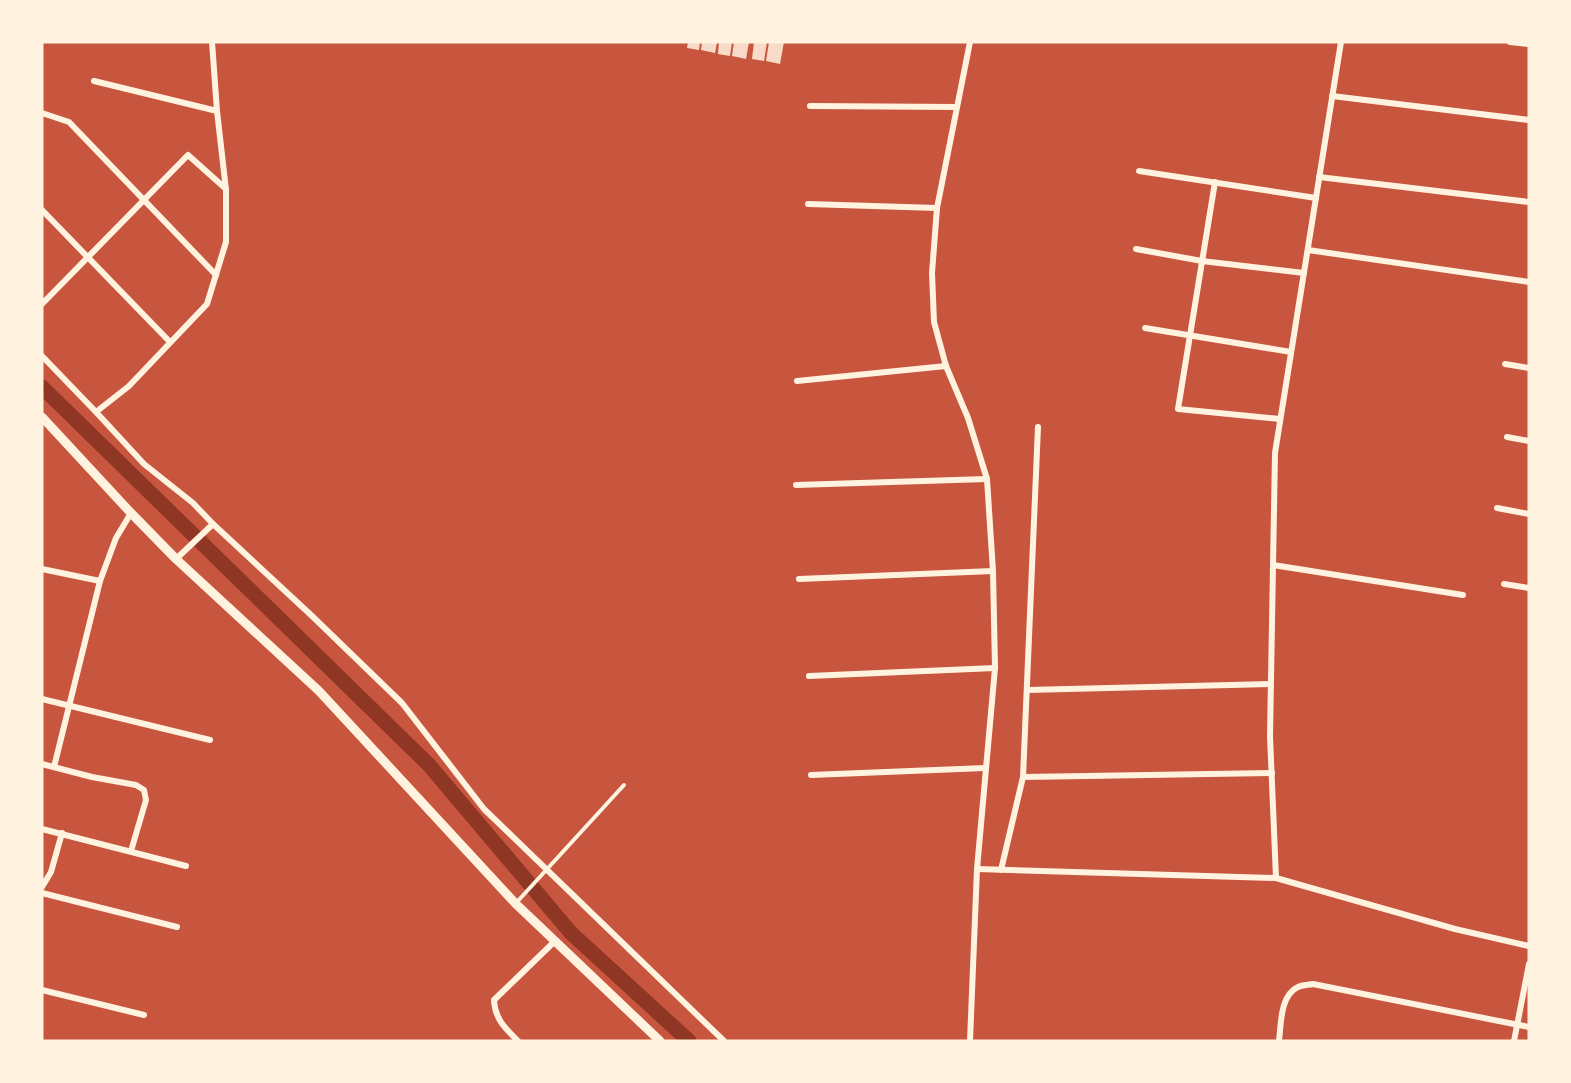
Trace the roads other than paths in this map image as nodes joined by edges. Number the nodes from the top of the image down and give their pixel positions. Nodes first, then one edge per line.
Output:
1 (212, 42) edge
2 (970, 42) edge
3 (1341, 42) edge
4 (1510, 42) edge
5 (1529, 44) edge
6 (94, 81) dead end
7 (1332, 96) junction
8 (810, 106) dead end
9 (956, 107) junction
10 (217, 111) junction
11 (42, 113) edge
12 (1529, 120) edge
13 (1139, 171) dead end
14 (1319, 177) junction
15 (1215, 182) junction
16 (226, 190) junction
17 (1316, 198) junction
18 (143, 199) junction
19 (1529, 202) edge
20 (808, 204) dead end
21 (937, 208) junction
22 (42, 210) edge
23 (1136, 249) dead end
24 (1308, 250) junction
25 (88, 257) junction
26 (1202, 261) junction
27 (1304, 273) junction
28 (216, 275) junction
29 (1529, 282) edge
30 (42, 304) edge
31 (1145, 328) dead end
32 (1190, 337) junction
33 (170, 342) junction
34 (1291, 352) junction
35 (42, 356) edge
36 (1505, 364) dead end
37 (946, 366) junction
38 (1529, 368) edge
39 (797, 381) dead end
40 (96, 412) junction
41 (42, 417) edge
42 (1280, 419) junction
43 (1038, 427) dead end
44 (1507, 437) dead end
45 (1529, 441) edge
46 (987, 479) junction
47 (796, 485) dead end
48 (1497, 508) dead end
49 (131, 513) junction
50 (1529, 514) edge
51 (213, 524) junction
52 (176, 559) junction
53 (1273, 565) junction
54 (42, 569) edge
55 (993, 571) junction
56 (800, 579) dead end
57 (100, 581) junction
58 (1504, 584) dead end
59 (1529, 588) edge
60 (1463, 595) dead end
61 (994, 668) junction
62 (809, 676) dead end
63 (1271, 684) junction
64 (1027, 690) junction
65 (42, 699) edge
66 (70, 705) junction
67 (210, 740) dead end
68 (42, 764) edge
69 (54, 767) junction
70 (985, 768) junction
71 (1272, 773) junction
72 (811, 775) dead end
73 (1023, 777) junction
74 (624, 785) dead end
75 (42, 828) edge
76 (62, 833) junction
77 (131, 851) junction
78 (186, 866) dead end
79 (977, 869) junction
80 (42, 870) edge
81 (548, 870) junction
82 (998, 870) junction
83 (51, 872) junction
84 (1276, 878) junction
85 (42, 887) edge
86 (42, 893) edge
87 (519, 901) junction
88 (177, 927) dead end
89 (555, 941) junction
90 (1529, 946) edge
91 (1529, 964) edge
92 (42, 990) edge
93 (144, 1015) dead end
94 (1517, 1025) junction
95 (1529, 1027) edge
96 (518, 1041) edge
97 (660, 1041) edge
98 (724, 1041) edge
99 (970, 1041) edge
100 (1279, 1041) edge
101 (1514, 1041) edge

1 - 10 street
2 - 9 street
3 - 7 street
4 - 5 street
6 - 10 street
7 - 12 street
7 - 14 street
8 - 9 street
9 - 21 street
10 - 16 street
11 - 18 street
13 - 15 street
14 - 17 street
14 - 19 street
15 - 17 street
15 - 26 street
16 - 18 street
16 - 28 street
17 - 24 street
18 - 25 street
18 - 28 street
20 - 21 street
21 - 37 street
22 - 25 street
23 - 26 street
24 - 27 street
24 - 29 street
25 - 30 street
25 - 33 street
26 - 27 street
26 - 32 street
27 - 34 street
28 - 33 street
31 - 32 street
32 - 34 street
32 - 42 street
33 - 40 street
34 - 42 street
35 - 40 street
36 - 38 street
37 - 39 street
37 - 46 street
40 - 51 street
41 - 49 street
42 - 53 street
43 - 64 street
44 - 45 street
46 - 47 street
46 - 55 street
48 - 50 street
49 - 52 street
49 - 57 street
51 - 52 street
51 - 81 street
52 - 87 street
53 - 60 street
53 - 63 street
54 - 57 street
55 - 56 street
55 - 61 street
57 - 66 street
58 - 59 street
61 - 62 street
61 - 70 street
63 - 64 street
63 - 71 street
64 - 73 street
65 - 66 street
66 - 67 street
66 - 69 street
68 - 69 street
69 - 77 street
70 - 72 street
70 - 79 street
71 - 73 street
71 - 84 street
73 - 82 street
74 - 81 lane
75 - 76 street
76 - 77 street
76 - 83 street
77 - 78 street
79 - 82 street
79 - 99 street
80 - 83 street
81 - 87 lane
81 - 98 street
82 - 84 street
83 - 85 street
84 - 90 street
86 - 88 street
87 - 89 street
89 - 96 street
89 - 97 street
91 - 94 street
92 - 93 street
94 - 95 street
94 - 100 street
94 - 101 street

